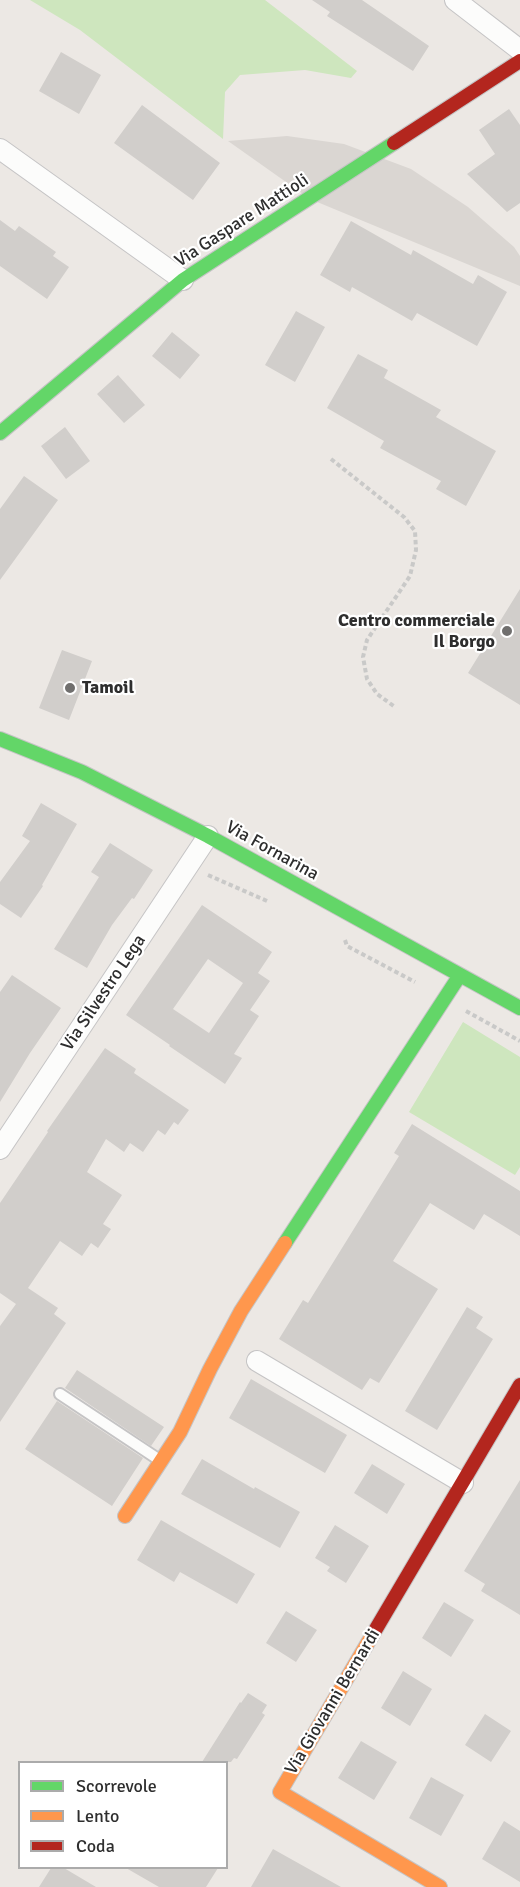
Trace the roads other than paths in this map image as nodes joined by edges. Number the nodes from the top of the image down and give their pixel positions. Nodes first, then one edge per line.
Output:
1 (455, 0) edge
2 (520, 50) edge
3 (520, 61) edge
4 (0, 149) edge
5 (183, 280) junction
6 (0, 433) edge
7 (0, 739) edge
8 (208, 836) junction
9 (460, 975) junction
10 (520, 1008) edge
11 (0, 1149) edge
12 (257, 1361) dead end
13 (520, 1385) edge
14 (60, 1394) dead end
15 (161, 1461) junction
16 (463, 1483) junction
17 (125, 1516) dead end
18 (440, 1887) edge

1 - 2 street
3 - 5 street, Via Gaspare Mattioli
4 - 5 street
5 - 6 street, Via Gaspare Mattioli
7 - 8 street, Via Fornarina
8 - 9 street, Via Fornarina
8 - 11 street, Via Silvestro Lega
9 - 10 street, Via Fornarina
9 - 15 street
12 - 16 street
13 - 16 street, Via Giovanni Bernardi
14 - 15 lane
15 - 17 street
16 - 18 street, Via Giovanni Bernardi

